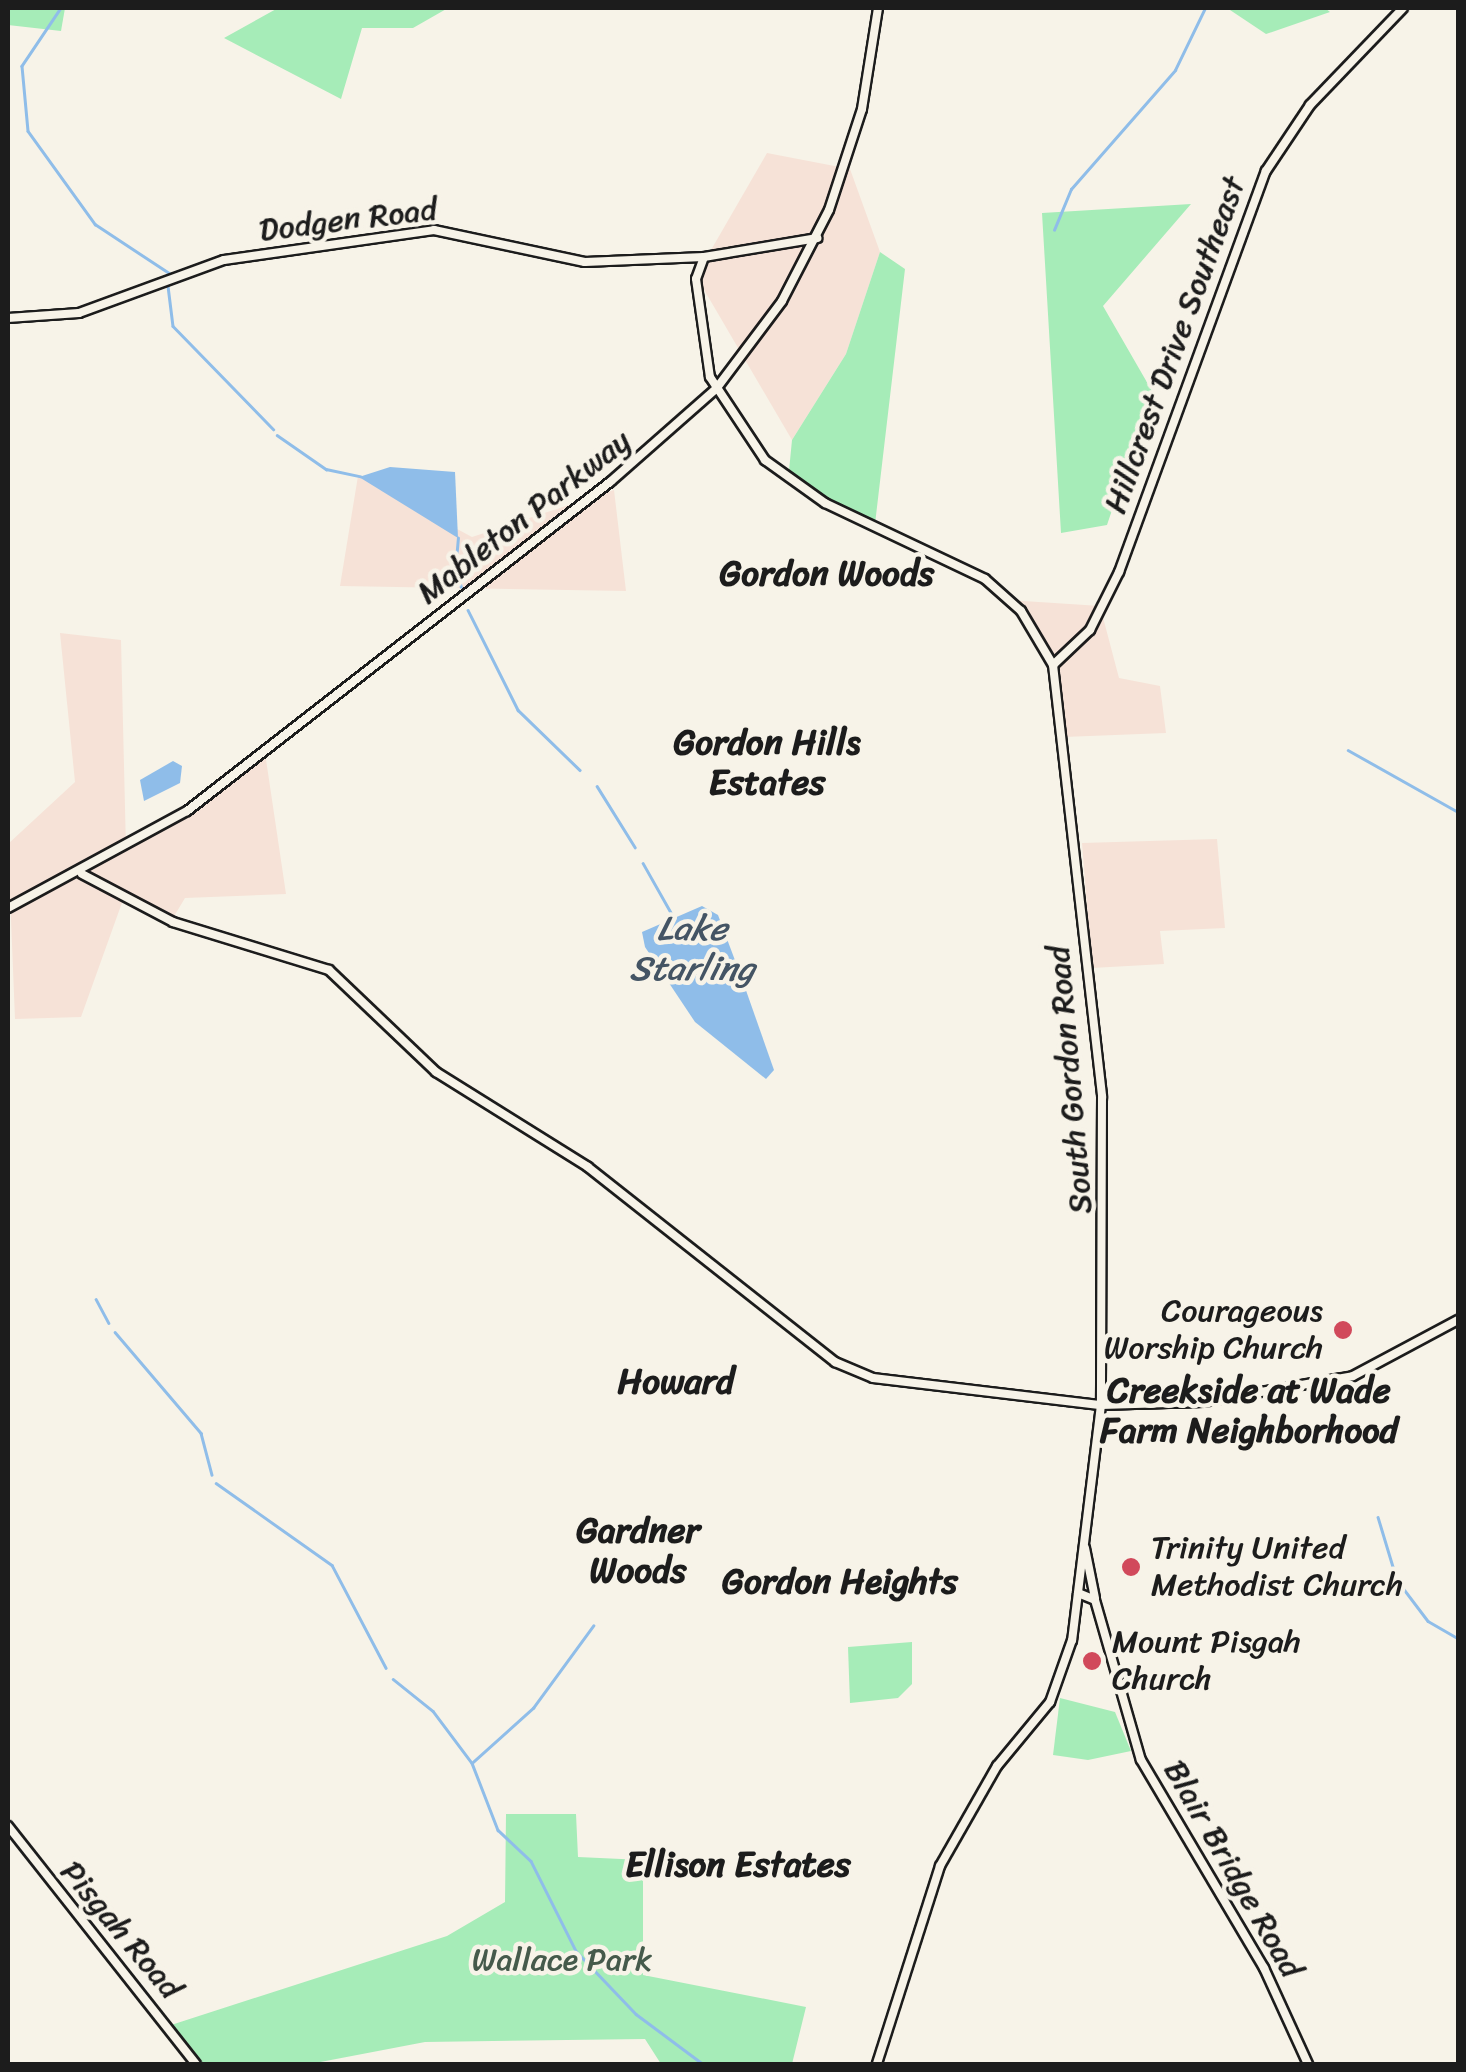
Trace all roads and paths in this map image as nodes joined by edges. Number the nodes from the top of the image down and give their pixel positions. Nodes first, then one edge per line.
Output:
1 (878, 8) edge
2 (1403, 8) edge
3 (816, 238) junction
4 (704, 258) junction
5 (8, 318) edge
6 (706, 364) junction
7 (731, 370) junction
8 (716, 389) junction
9 (1054, 665) junction
10 (82, 874) junction
11 (8, 908) edge
12 (1458, 1320) edge
13 (1101, 1405) junction
14 (1083, 1535) junction
15 (1078, 1593) junction
16 (1097, 1607) junction
17 (1075, 1621) junction
18 (8, 1826) edge
19 (196, 2064) edge
20 (877, 2064) edge
21 (1308, 2064) edge

1 - 3 street, Mableton Parkway
2 - 9 street, Hillcrest Drive Southeast
3 - 4 street, Dodgen Road
3 - 7 street, Mableton Parkway
4 - 5 street, Dodgen Road
4 - 6 street, South Gordon Road
6 - 7 street
6 - 8 street, South Gordon Road
7 - 8 street, Mableton Parkway
8 - 9 street, South Gordon Road
8 - 10 street, Mableton Parkway
9 - 13 street, South Gordon Road
10 - 11 street, Mableton Parkway
10 - 13 street
12 - 13 street
13 - 14 street, South Gordon Road
14 - 15 street, South Gordon Road
14 - 16 street, Blair Bridge Road
15 - 16 street
15 - 17 street, South Gordon Road
16 - 17 street
16 - 21 street, Blair Bridge Road
17 - 20 street, South Gordon Road
18 - 19 street, Pisgah Road

